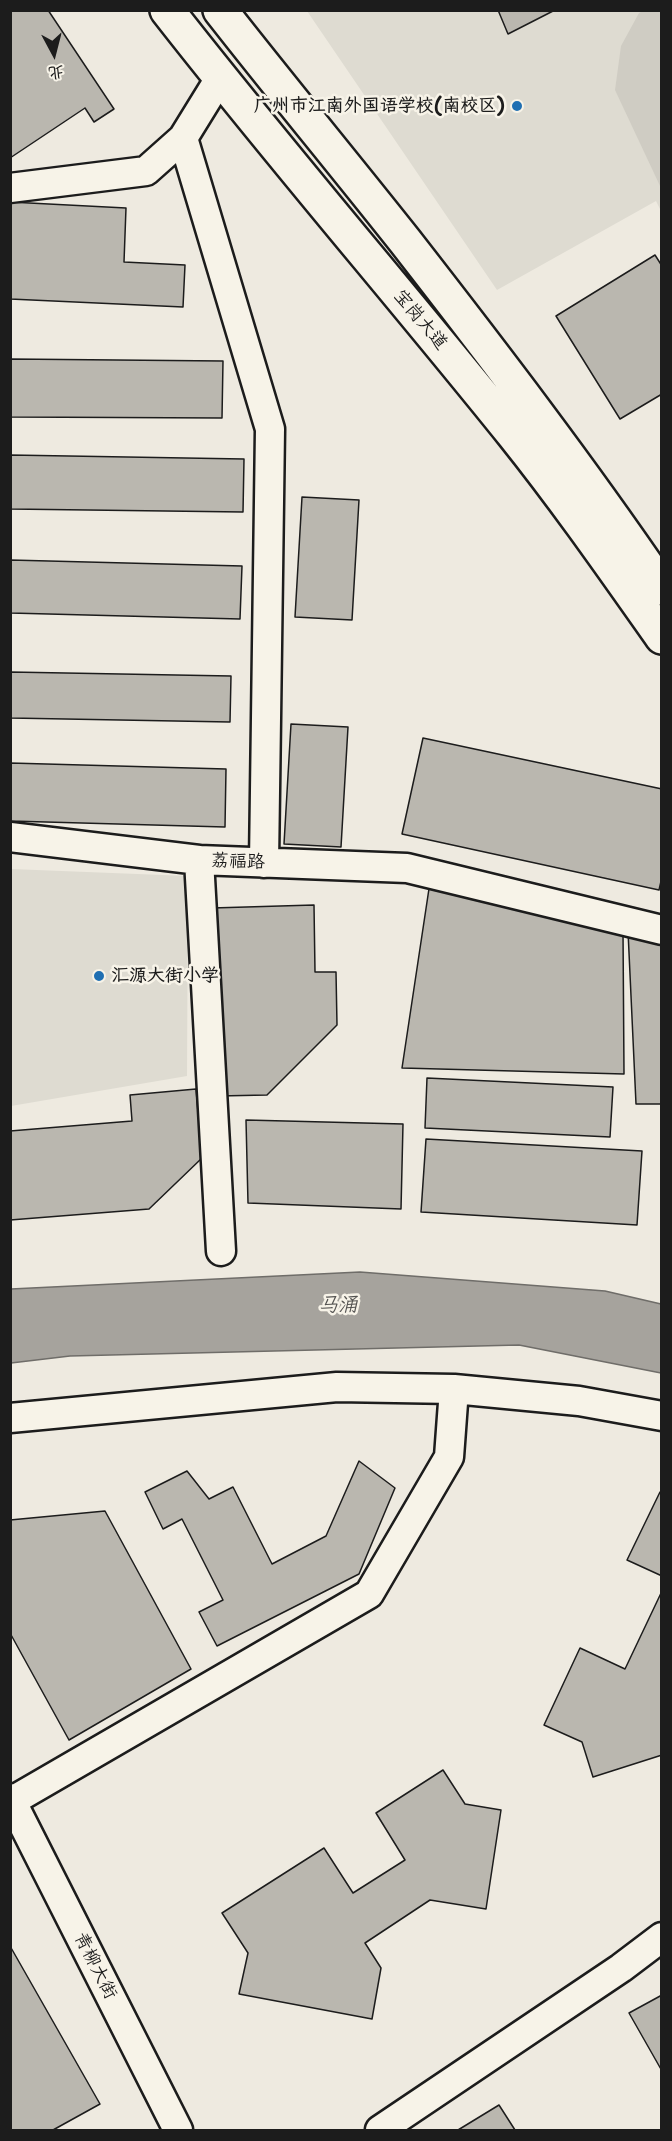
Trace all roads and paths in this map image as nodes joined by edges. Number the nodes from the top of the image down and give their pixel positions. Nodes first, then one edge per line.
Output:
1 (167, 10) edge
2 (220, 10) edge
3 (220, 78) junction
4 (183, 138) junction
5 (10, 188) edge
6 (662, 588) edge
7 (662, 637) edge
8 (10, 837) edge
9 (199, 860) junction
10 (264, 863) junction
11 (662, 930) edge
12 (220, 1251) dead end
13 (454, 1389) junction
14 (662, 1416) edge
15 (10, 1418) edge
16 (11, 1800) edge
17 (662, 1937) edge
18 (178, 2130) edge
19 (380, 2130) edge

1 - 3 main road, 宝岗大道
2 - 6 main road, 宝岗大道
3 - 4 street
3 - 7 main road, 宝岗大道
4 - 5 street
4 - 10 street
8 - 9 street
9 - 10 street, 荔福路
9 - 12 street, 荔福路
10 - 11 street, 荔福路
13 - 14 street
13 - 15 street
13 - 16 street
16 - 18 street, 青柳大街
17 - 19 street

